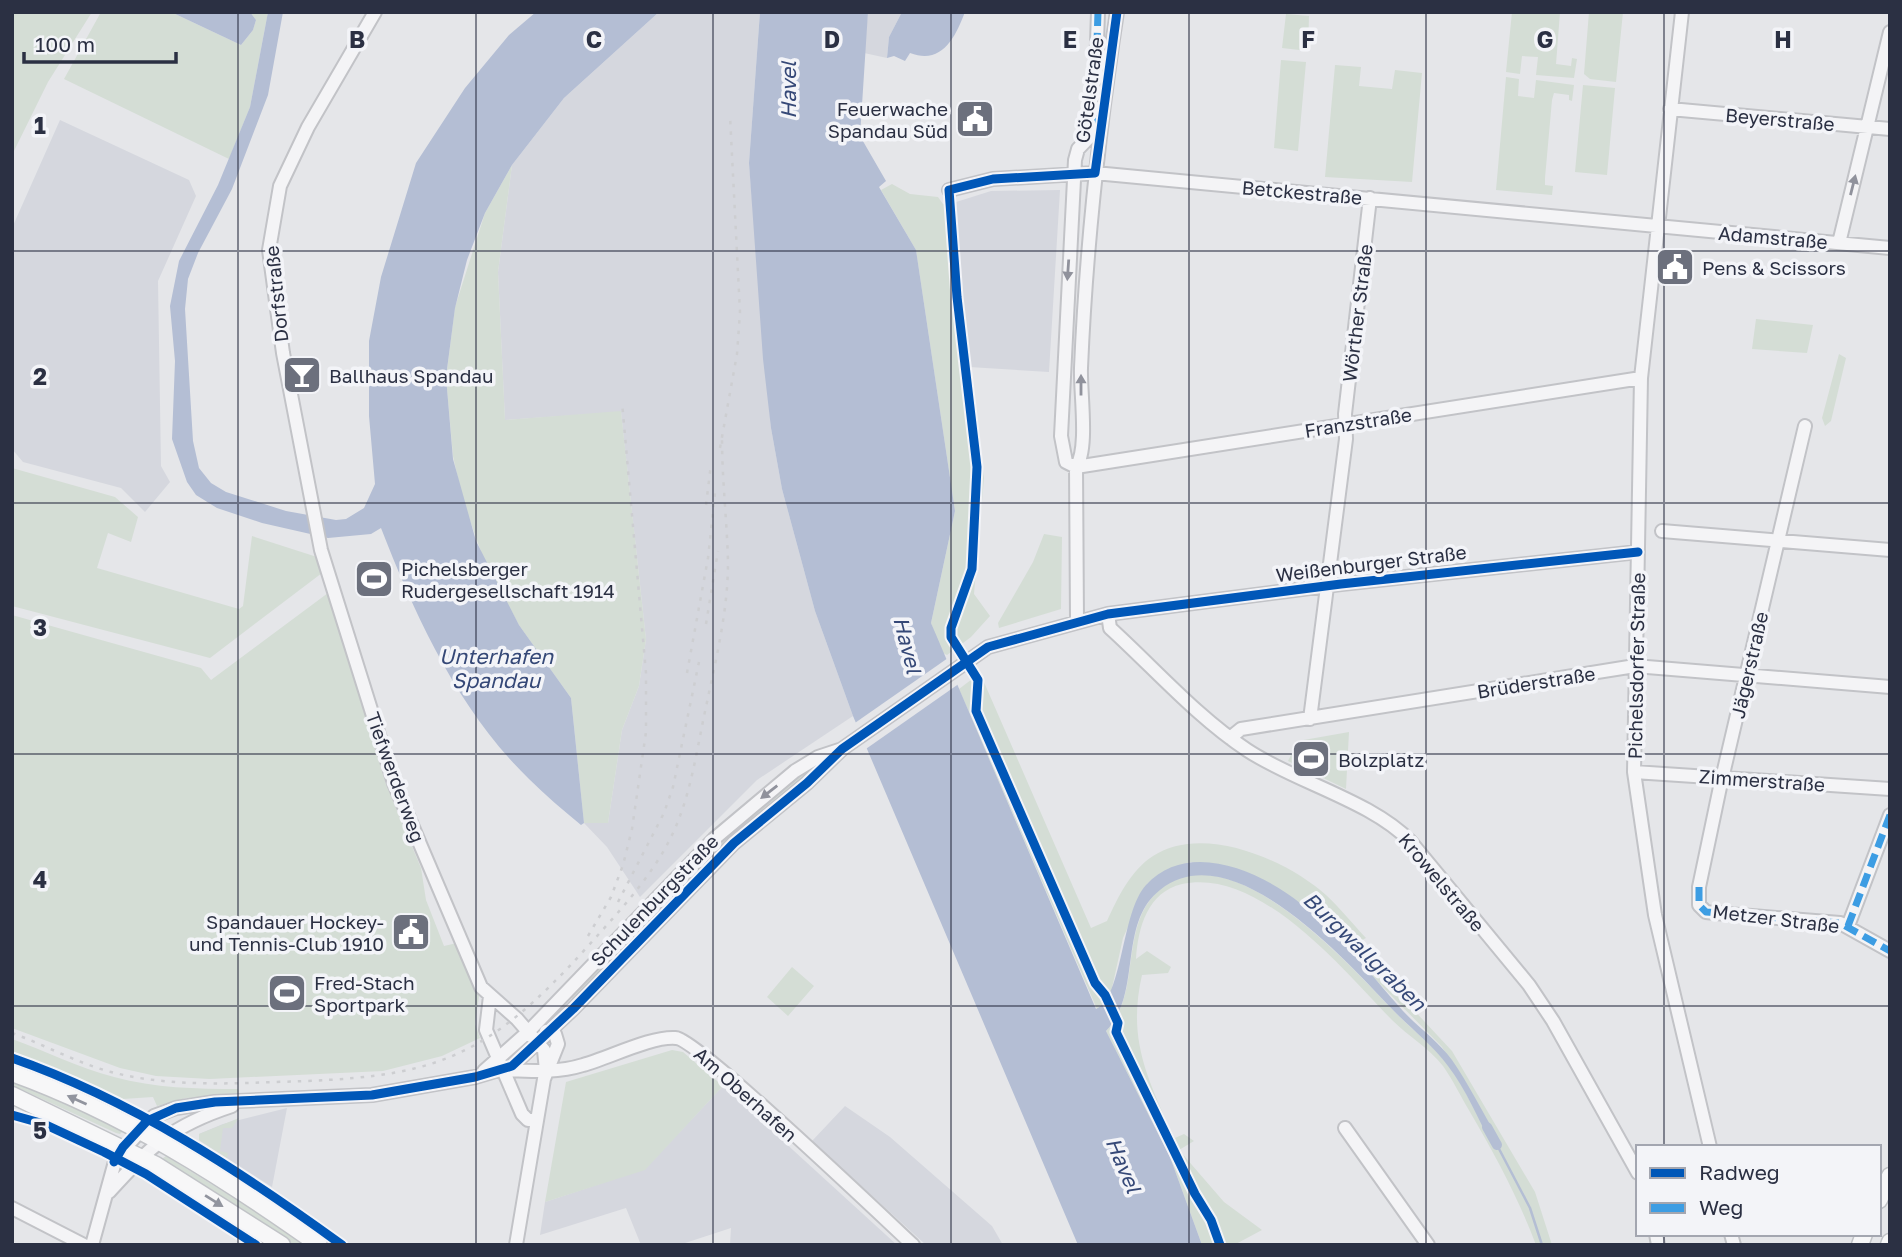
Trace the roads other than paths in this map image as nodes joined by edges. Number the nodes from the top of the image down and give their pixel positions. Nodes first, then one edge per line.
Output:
1 (375, 12) edge
2 (1098, 12) edge
3 (1117, 12) edge
4 (1682, 12) edge
5 (1890, 32) edge
6 (1670, 109) junction
7 (1101, 125) junction
8 (1867, 127) junction
9 (1890, 129) edge
10 (1074, 172) junction
11 (1095, 173) junction
12 (949, 190) dead end
13 (1370, 198) junction
14 (1657, 227) junction
15 (1839, 243) junction
16 (1890, 248) edge
17 (1641, 378) junction
18 (1345, 424) junction
19 (1805, 426) dead end
20 (1076, 467) junction
21 (1662, 531) dead end
22 (1778, 540) junction
23 (321, 550) joint
24 (1890, 550) edge
25 (1638, 552) junction
26 (1327, 586) junction
27 (1108, 614) junction
28 (1077, 620) junction
29 (1635, 666) junction
30 (1746, 674) junction
31 (1890, 687) edge
32 (1310, 719) junction
33 (1230, 738) junction
34 (842, 749) junction
35 (1634, 772) junction
36 (1723, 778) junction
37 (1890, 789) edge
38 (1890, 815) edge
39 (1699, 905) joint
40 (1848, 926) junction
41 (1890, 951) edge
42 (490, 996) junction
43 (551, 1030) junction
44 (528, 1032) junction
45 (538, 1043) junction
46 (501, 1066) junction
47 (546, 1071) junction
48 (12, 1073) edge
49 (12, 1095) edge
50 (246, 1102) junction
51 (536, 1120) junction
52 (1345, 1128) dead end
53 (139, 1130) junction
54 (159, 1141) junction
55 (1709, 1145) edge
56 (123, 1147) junction
57 (140, 1157) junction
58 (1636, 1169) edge
59 (1890, 1176) edge
60 (108, 1193) junction
61 (1881, 1196) edge
62 (12, 1208) edge
63 (83, 1245) edge
64 (92, 1245) edge
65 (282, 1245) edge
66 (318, 1245) edge
67 (516, 1245) edge
68 (913, 1245) edge
69 (1428, 1245) edge

1 - 23 street, Dorfstraße
2 - 7 street
3 - 7 street, Götelstraße
4 - 6 street, Pichelsdorfer Straße
5 - 8 street
6 - 8 street, Beyerstraße
6 - 14 street, Pichelsdorfer Straße
7 - 10 street, Götelstraße
7 - 11 street, Götelstraße
8 - 9 street, Beyerstraße
15 -> 8 street
10 - 11 street, Betckestraße
10 - 12 street, Betckestraße
10 -> 20 street, Götelstraße
11 - 13 street, Betckestraße
20 -> 11 street, Götelstraße
13 - 14 street, Betckestraße
13 - 18 street, Wörther Straße
14 - 15 street, Adamstraße
14 - 17 street, Pichelsdorfer Straße
15 - 16 street, Adamstraße
17 - 18 street, Franzstraße
17 - 25 street, Pichelsdorfer Straße
18 - 20 street, Franzstraße
18 - 26 street, Wörther Straße
19 - 22 street, Jägerstraße
20 - 28 street, Götelstraße
21 - 22 street
22 - 24 street
22 - 30 street, Jägerstraße
23 - 42 street, Tiefwerderweg
25 - 26 street, Weißenburger Straße
25 - 29 street, Pichelsdorfer Straße
26 - 27 street, Weißenburger Straße
26 - 32 street, Wörther Straße
27 - 28 street
27 - 33 street, Krowelstraße
28 - 34 street
29 - 30 street, Brüderstraße
29 - 32 street, Brüderstraße
29 - 35 street, Pichelsdorfer Straße
30 - 31 street, Brüderstraße
30 - 36 street, Jägerstraße
32 - 33 street, Brüderstraße
33 - 58 street, Krowelstraße
34 - 43 street, Schulenburgstraße
34 -> 44 street, Schulenburgstraße
35 - 36 street, Zimmerstraße
35 - 55 street, Pichelsdorfer Straße
36 - 37 street, Zimmerstraße
36 - 39 street, Jägerstraße
38 - 40 street
39 - 40 street, Metzer Straße
40 - 41 street, Metzer Straße
42 - 44 street, Tiefwerderweg
42 - 46 street
43 - 44 street
43 - 45 street, Schulenburgstraße
43 - 47 street, Tiefwerderweg
44 - 45 street, Tiefwerderweg
44 - 46 street, Schulenburgstraße
45 - 46 street, Schulenburgstraße
45 - 47 street, Tiefwerderweg
46 - 47 street
46 - 50 street, Schulenburgstraße
46 - 51 street
47 - 51 street, Tiefwerderweg
47 - 68 street, Am Oberhafen
53 -> 48 main road
49 - 56 main road
50 - 53 street, Schulenburgstraße
50 - 54 street, Schulenburgstraße
51 - 67 street, Tiefwerderweg
52 - 69 street
53 - 54 main road
53 - 56 street, Schulenburgstraße
54 - 57 street, Schulenburgstraße
54 - 66 main road
56 - 57 main road
56 - 60 street
57 - 60 street, Schulenburgstraße
57 -> 65 main road
59 - 61 main road
60 - 64 street
62 - 63 street

